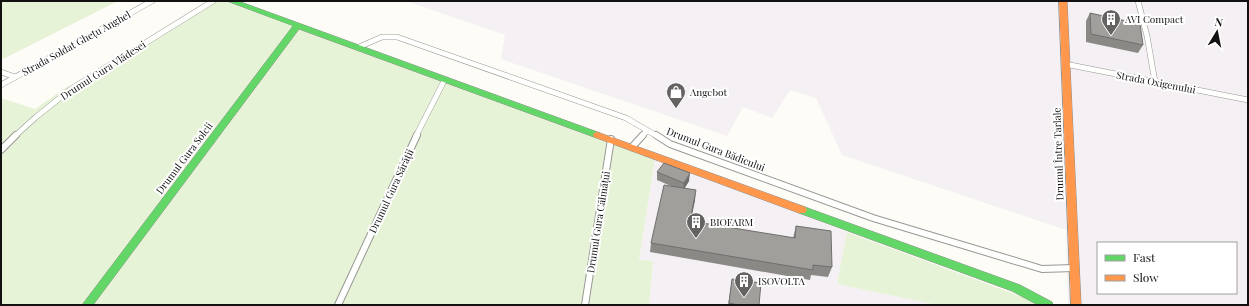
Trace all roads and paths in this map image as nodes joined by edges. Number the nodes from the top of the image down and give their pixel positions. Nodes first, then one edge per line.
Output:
1 (152, 1) edge
2 (213, 1) edge
3 (231, 1) edge
4 (1063, 1) edge
5 (1138, 1) edge
6 (298, 25) junction
7 (359, 47) junction
8 (1065, 64) junction
9 (1, 72) edge
10 (15, 78) junction
11 (446, 79) junction
12 (1155, 82) junction
13 (1, 85) edge
14 (1248, 100) edge
15 (647, 131) junction
16 (611, 139) junction
17 (632, 147) junction
18 (1, 150) edge
19 (1074, 268) junction
20 (87, 305) edge
21 (338, 305) edge
22 (585, 305) edge
23 (1048, 305) edge
24 (1076, 305) edge

1 - 10 street, Strada Soldat Ghețu Anghel
2 - 18 street, Drumul Gura Vlădesei
3 - 6 street
4 - 8 street, Drumul Între Tarlale
5 - 12 street
6 - 7 street
6 - 20 street, Drumul Gura Solcii
7 - 11 street
7 - 15 street, Drumul Gura Bădicului
8 - 12 street, Strada Oxigenului
8 - 19 street, Drumul Între Tarlale
9 - 10 street
10 - 13 street, Strada Soldat Ghețu Anghel
11 - 16 street
11 - 21 street, Drumul Gura Sărății
12 - 14 street, Strada Oxigenului
15 - 17 street
15 - 19 street, Drumul Gura Bădicului
16 - 17 street
16 - 22 street, Drumul Gura Călmățui
17 - 23 street
19 - 24 street, Drumul Între Tarlale

